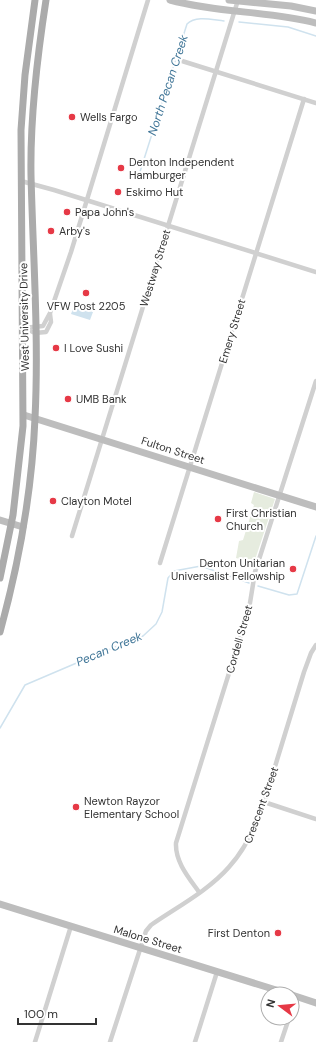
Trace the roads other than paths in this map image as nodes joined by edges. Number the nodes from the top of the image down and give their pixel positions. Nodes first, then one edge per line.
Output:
1 (35, 0) edge
2 (46, 0) edge
3 (148, 0) edge
4 (170, 0) edge
5 (229, 0) edge
6 (237, 0) edge
7 (234, 11) junction
8 (316, 11) edge
9 (316, 23) edge
10 (182, 61) dead end
11 (215, 71) junction
12 (304, 99) junction
13 (316, 103) edge
14 (21, 181) junction
15 (32, 184) junction
16 (87, 200) junction
17 (168, 226) junction
18 (257, 253) junction
19 (316, 272) edge
20 (23, 328) junction
21 (35, 330) junction
22 (316, 381) edge
23 (24, 415) junction
24 (35, 418) junction
25 (102, 439) junction
26 (190, 467) junction
27 (280, 495) junction
28 (316, 507) edge
29 (0, 520) edge
30 (12, 524) junction
31 (23, 527) junction
32 (72, 536) dead end
33 (160, 564) dead end
34 (0, 578) edge
35 (0, 632) edge
36 (316, 646) edge
37 (264, 802) junction
38 (316, 819) edge
39 (199, 892) junction
40 (0, 905) edge
41 (71, 926) junction
42 (139, 948) junction
43 (217, 972) junction
44 (263, 986) edge
45 (300, 997) edge
46 (316, 1002) edge
47 (286, 1026) edge
48 (35, 1042) edge
49 (110, 1042) edge
50 (195, 1042) edge
51 (281, 1042) edge

1 - 14 main road, West University Drive
2 - 15 main road, West University Drive
3 - 16 street
4 - 7 street
5 - 6 street
6 - 7 street, Westway Street
6 - 8 street
7 - 9 street
7 - 11 street, Westway Street
10 - 11 street
11 - 12 street
11 - 17 street, Westway Street
12 - 13 street
12 - 18 street, Emery Street
14 - 15 street
14 - 20 main road, West University Drive
15 - 16 street
15 - 21 main road, West University Drive
16 - 17 street
16 - 21 street
17 - 18 street
17 - 25 street, Westway Street
18 - 19 street
18 - 26 street, Emery Street
20 - 21 street
20 - 23 main road, West University Drive
21 - 24 main road, West University Drive
22 - 27 street, Cordell Street
23 - 24 street, Fulton Street
23 - 30 main road, West University Drive
24 - 25 street, Fulton Street
24 - 31 main road, West University Drive
25 - 26 street, Fulton Street
25 - 32 street, Westway Street
26 - 27 street, Fulton Street
26 - 33 street, Emery Street
27 - 28 street, Fulton Street
27 - 39 street, Cordell Street
29 - 30 street
30 - 31 street
30 - 34 main road, West University Drive
31 - 35 main road, West University Drive
36 - 37 street, Crescent Street
37 - 38 street
37 - 39 street, Crescent Street
39 - 42 street, Crescent Street
40 - 41 street, Malone Street
41 - 42 street, Malone Street
41 - 48 street
42 - 43 street, Malone Street
42 - 49 street
43 - 44 street, Malone Street
43 - 50 street
45 - 46 street, Malone Street
47 - 51 street

